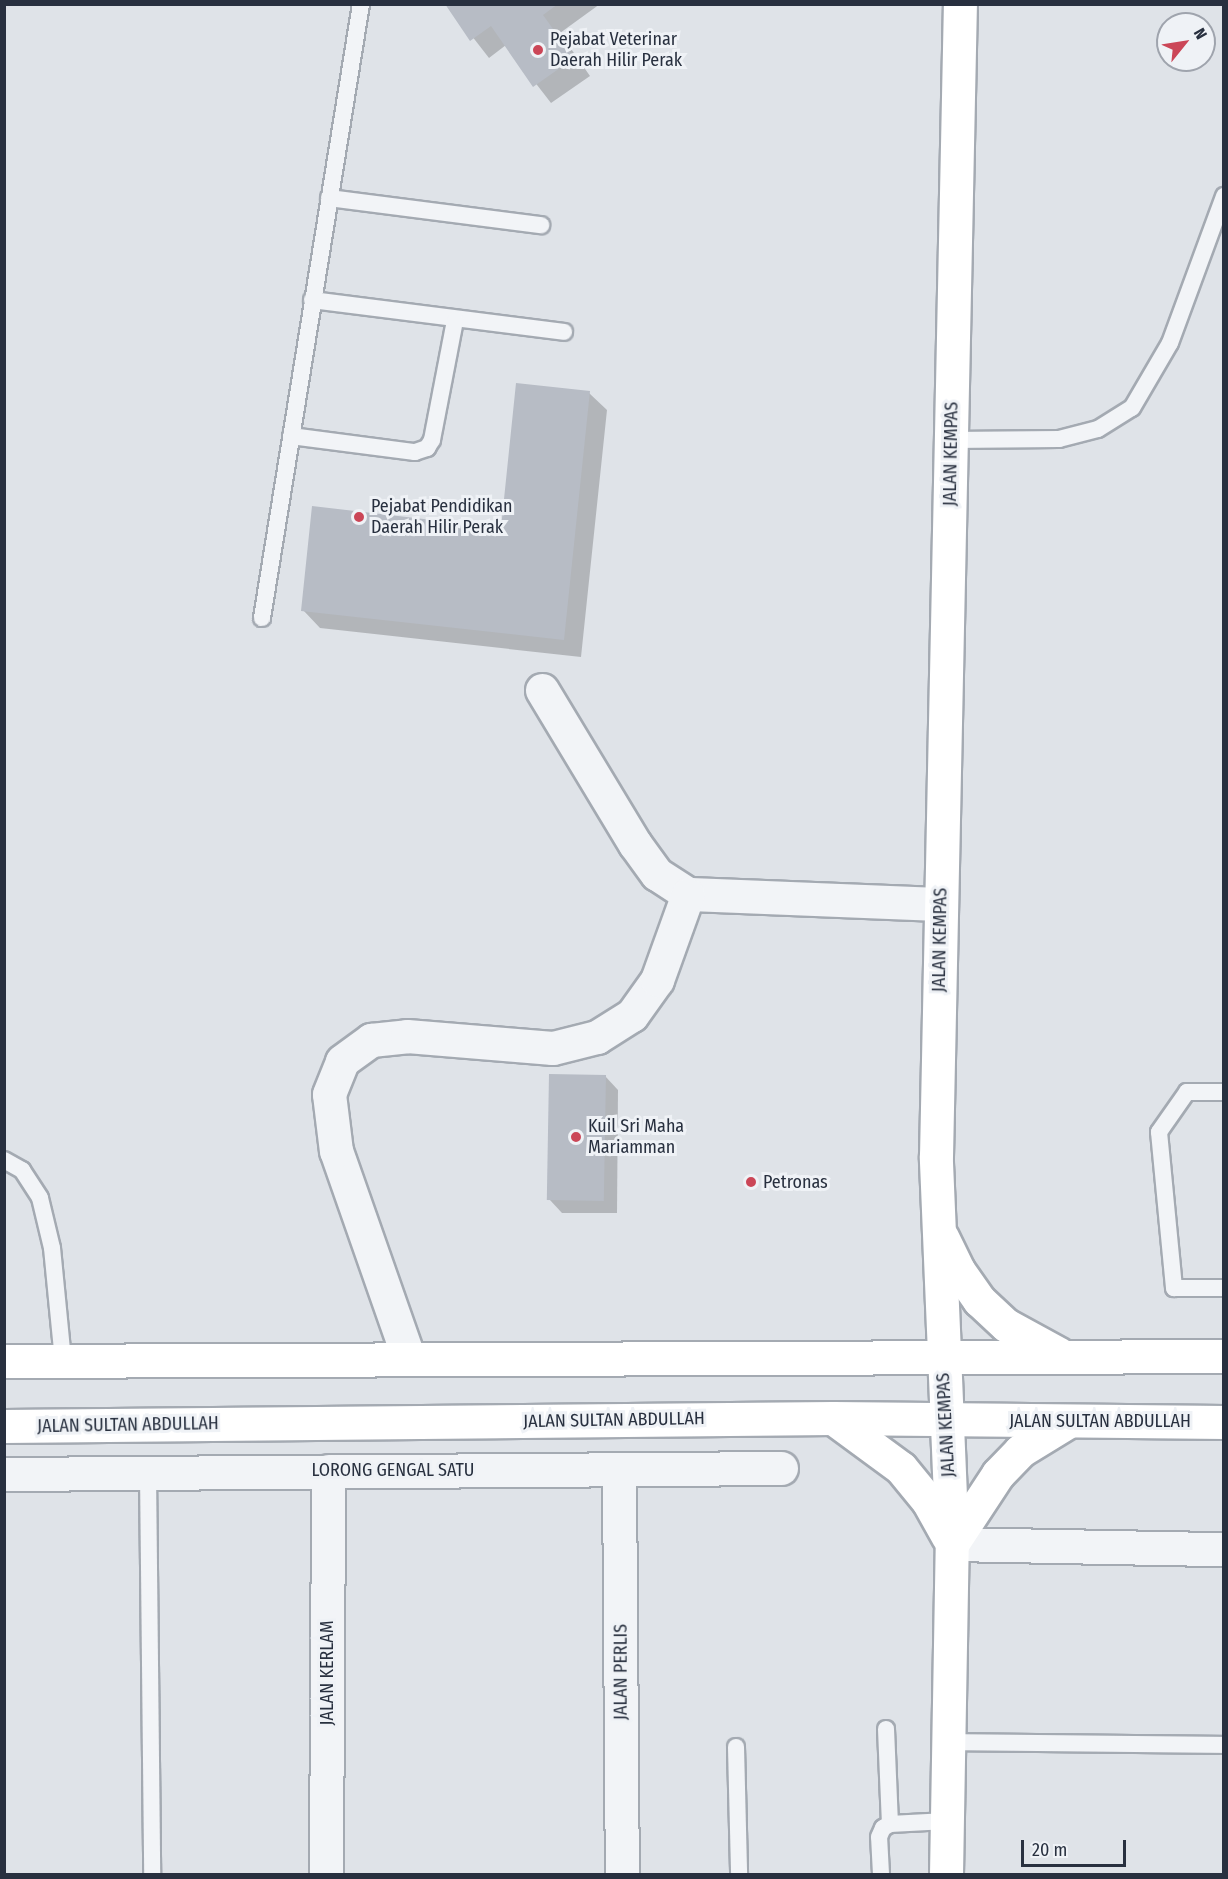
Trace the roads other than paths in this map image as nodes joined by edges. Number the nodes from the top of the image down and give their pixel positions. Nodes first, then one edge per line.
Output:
1 (361, 4) edge
2 (960, 4) edge
3 (1224, 196) edge
4 (329, 198) junction
5 (541, 225) dead end
6 (312, 300) junction
7 (455, 320) junction
8 (564, 332) dead end
9 (291, 436) junction
10 (951, 440) junction
11 (262, 618) dead end
12 (542, 690) dead end
13 (688, 894) junction
14 (941, 904) junction
15 (1224, 1092) edge
16 (4, 1160) edge
17 (937, 1228) junction
18 (1224, 1288) edge
19 (943, 1354) junction
20 (1062, 1355) junction
21 (1224, 1356) edge
22 (410, 1359) junction
23 (4, 1361) edge
24 (63, 1361) junction
25 (833, 1418) junction
26 (946, 1421) junction
27 (1070, 1421) junction
28 (1224, 1422) edge
29 (4, 1426) edge
30 (781, 1468) dead end
31 (620, 1469) junction
32 (328, 1471) junction
33 (148, 1472) junction
34 (4, 1474) edge
35 (952, 1544) junction
36 (1224, 1549) edge
37 (886, 1729) dead end
38 (948, 1742) junction
39 (1224, 1745) edge
40 (736, 1747) dead end
41 (947, 1821) junction
42 (890, 1824) junction
43 (152, 1875) edge
44 (326, 1875) edge
45 (622, 1875) edge
46 (739, 1875) edge
47 (882, 1875) edge
48 (946, 1875) edge

1 - 4 lane
2 - 10 main road, JALAN KEMPAS
3 - 10 lane
4 - 5 lane
4 - 6 lane
6 - 7 lane
6 - 9 lane
7 - 8 lane
7 - 9 lane
9 - 11 lane
10 - 14 main road, JALAN KEMPAS
12 - 13 street
13 - 14 street
13 - 22 street
14 - 17 main road, JALAN KEMPAS
15 - 18 lane
16 - 24 lane
17 - 19 main road, JALAN KEMPAS
17 - 20 main road
19 - 20 main road
19 - 22 main road
19 - 26 main road, JALAN KEMPAS
20 - 21 main road
22 - 24 main road
23 - 24 main road
25 - 26 main road, JALAN SULTAN ABDULLAH
25 - 29 main road, JALAN SULTAN ABDULLAH
25 - 35 main road
26 - 27 main road, JALAN SULTAN ABDULLAH
26 - 35 main road, JALAN KEMPAS
27 - 28 main road, JALAN SULTAN ABDULLAH
27 - 35 main road
30 - 31 street, LORONG GENGAL SATU
31 - 32 street, LORONG GENGAL SATU
31 - 45 street, JALAN PERLIS
32 - 33 street, LORONG GENGAL SATU
32 - 44 street, JALAN KERLAM
33 - 34 street, LORONG GENGAL SATU
33 - 43 lane
35 - 36 street
35 - 38 main road, JALAN KEMPAS
37 - 42 lane
38 - 39 lane
38 - 41 main road, JALAN KEMPAS
40 - 46 lane
41 - 42 lane
41 - 48 main road, JALAN KEMPAS
42 - 47 lane

